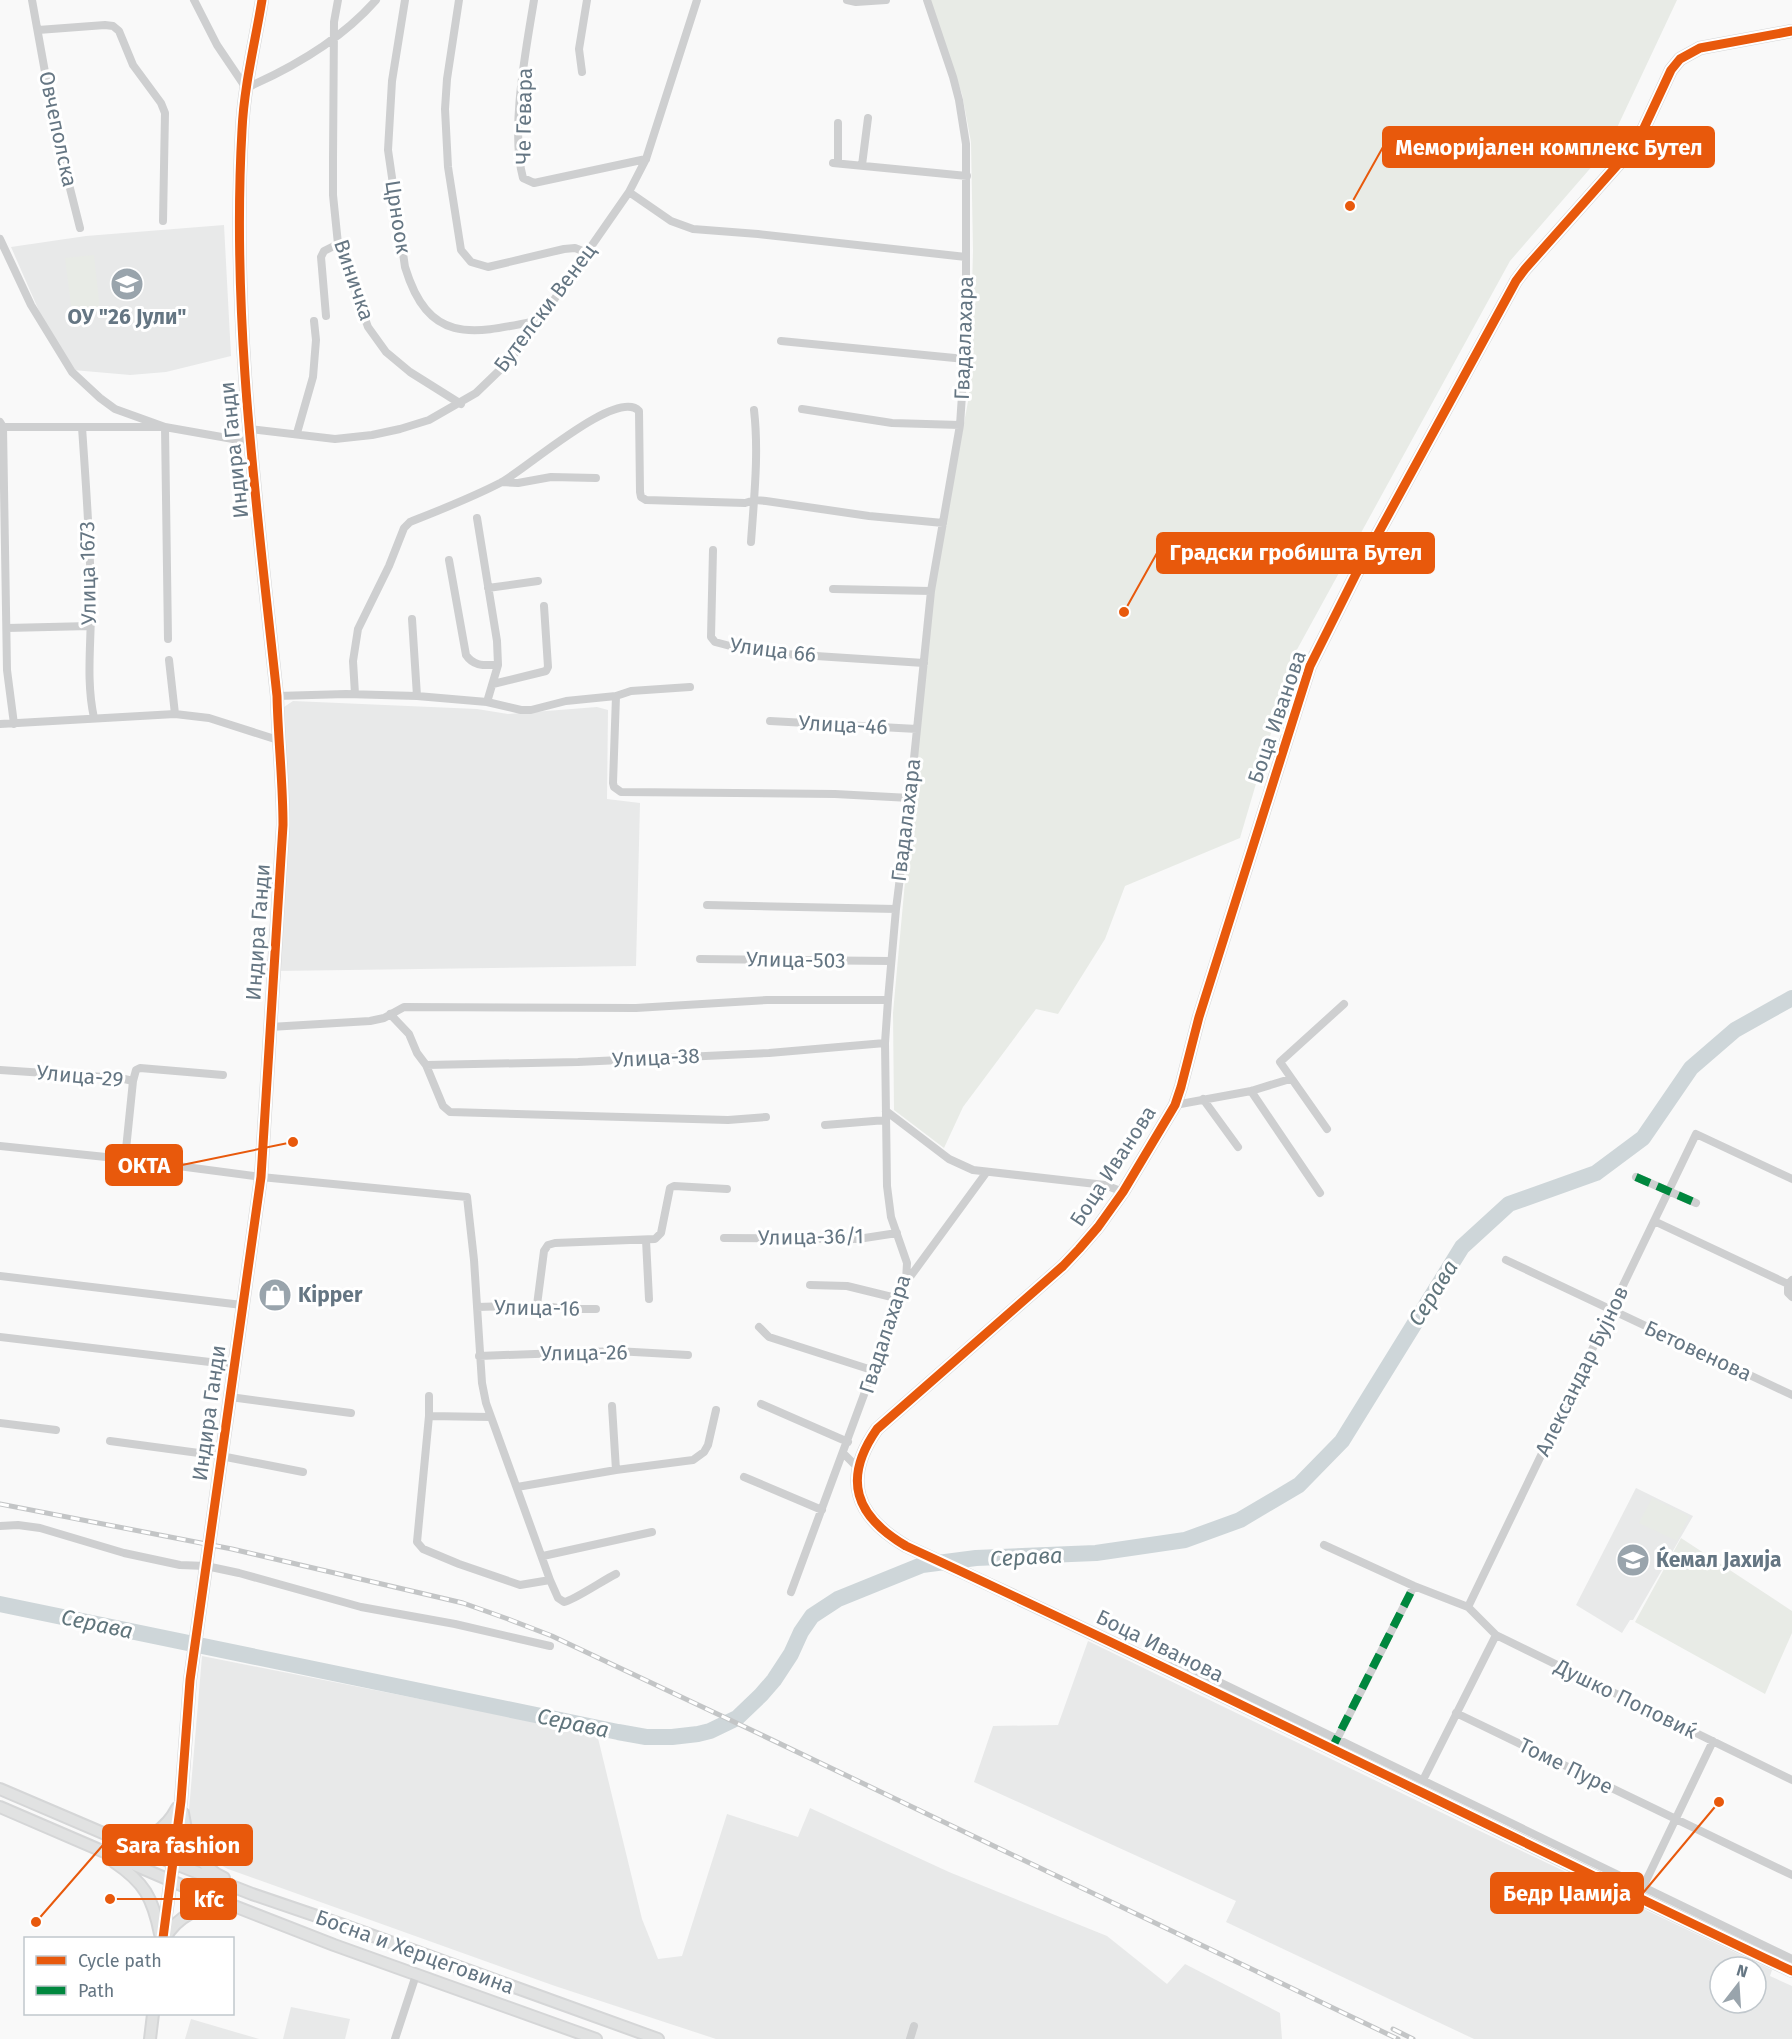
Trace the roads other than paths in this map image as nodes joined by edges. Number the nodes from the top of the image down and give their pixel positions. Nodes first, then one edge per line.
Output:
1 (32, 0) edge
2 (194, 0) edge
3 (262, 0) edge
4 (338, 0) edge
5 (376, 0) edge
6 (405, 0) edge
7 (459, 0) edge
8 (534, 0) edge
9 (587, 0) edge
10 (697, 0) edge
11 (847, 0) edge
12 (886, 0) edge
13 (927, 0) edge
14 (38, 30) junction
15 (1792, 31) edge
16 (334, 40) junction
17 (582, 72) dead end
18 (246, 88) junction
19 (868, 118) dead end
20 (838, 123) dead end
21 (646, 159) junction
22 (862, 165) junction
23 (967, 176) junction
24 (629, 192) junction
25 (163, 221) dead end
26 (80, 228) dead end
27 (0, 239) edge
28 (338, 244) junction
29 (588, 253) junction
30 (966, 257) junction
31 (326, 316) dead end
32 (314, 321) dead end
33 (540, 321) junction
34 (781, 341) dead end
35 (965, 359) junction
36 (461, 404) junction
37 (802, 409) dead end
38 (754, 410) dead end
39 (960, 425) junction
40 (1, 426) edge
41 (82, 427) junction
42 (165, 427) junction
43 (249, 429) junction
44 (297, 433) junction
45 (250, 442) junction
46 (596, 478) dead end
47 (502, 482) junction
48 (755, 500) junction
49 (477, 518) dead end
50 (943, 523) junction
51 (751, 542) dead end
52 (713, 550) dead end
53 (449, 560) dead end
54 (538, 581) dead end
55 (488, 588) junction
56 (832, 589) dead end
57 (931, 591) junction
58 (544, 606) dead end
59 (412, 619) dead end
60 (90, 626) junction
61 (7, 628) junction
62 (168, 639) dead end
63 (170, 660) dead end
64 (924, 663) junction
65 (498, 665) junction
66 (493, 684) junction
67 (690, 687) dead end
68 (355, 694) junction
69 (277, 696) junction
70 (417, 696) junction
71 (616, 696) junction
72 (487, 702) junction
73 (176, 714) junction
74 (94, 718) junction
75 (770, 721) dead end
76 (0, 724) edge
77 (14, 724) junction
78 (917, 729) junction
79 (278, 740) junction
80 (910, 798) junction
81 (707, 905) dead end
82 (896, 909) junction
83 (700, 959) dead end
84 (891, 962) junction
85 (888, 1000) junction
86 (1344, 1004) dead end
87 (390, 1014) junction
88 (270, 1027) junction
89 (885, 1043) junction
90 (426, 1065) junction
91 (0, 1070) edge
92 (223, 1075) dead end
93 (1290, 1079) junction
94 (133, 1081) junction
95 (1251, 1091) junction
96 (1203, 1099) junction
97 (1175, 1105) junction
98 (886, 1116) junction
99 (766, 1117) dead end
100 (825, 1125) dead end
101 (1327, 1129) dead end
102 (0, 1146) edge
103 (1238, 1147) dead end
104 (125, 1159) junction
105 (986, 1173) junction
106 (1636, 1177) dead end
107 (261, 1178) junction
108 (1792, 1179) edge
109 (727, 1189) dead end
110 (1668, 1191) junction
111 (1124, 1192) junction
112 (1320, 1193) dead end
113 (1696, 1203) dead end
114 (1654, 1221) junction
115 (897, 1233) junction
116 (724, 1238) dead end
117 (646, 1240) junction
118 (1506, 1260) dead end
119 (0, 1276) edge
120 (906, 1281) junction
121 (1790, 1282) edge
122 (810, 1285) dead end
123 (1792, 1297) edge
124 (649, 1299) dead end
125 (900, 1299) junction
126 (242, 1305) junction
127 (537, 1305) junction
128 (477, 1307) junction
129 (596, 1309) dead end
130 (1612, 1310) junction
131 (759, 1326) dead end
132 (0, 1337) edge
133 (688, 1355) dead end
134 (480, 1356) junction
135 (235, 1365) junction
136 (875, 1371) junction
137 (1792, 1395) edge
138 (429, 1396) dead end
139 (230, 1397) junction
140 (761, 1404) dead end
141 (612, 1406) dead end
142 (716, 1410) dead end
143 (351, 1413) dead end
144 (429, 1416) junction
145 (490, 1417) junction
146 (0, 1423) edge
147 (56, 1430) dead end
148 (110, 1441) dead end
149 (848, 1442) junction
150 (844, 1454) junction
151 (220, 1456) junction
152 (858, 1468) junction
153 (616, 1470) junction
154 (303, 1472) dead end
155 (744, 1477) dead end
156 (517, 1488) junction
157 (822, 1510) junction
158 (0, 1526) edge
159 (652, 1532) dead end
160 (1324, 1545) dead end
161 (543, 1556) junction
162 (206, 1566) junction
163 (616, 1574) dead end
164 (550, 1580) junction
165 (1414, 1586) junction
166 (791, 1592) dead end
167 (1468, 1607) junction
168 (1496, 1635) junction
169 (550, 1646) dead end
170 (1166, 1668) junction
171 (1456, 1713) junction
172 (1337, 1739) junction
173 (1713, 1742) junction
174 (1331, 1750) junction
175 (1423, 1780) junction
176 (1792, 1780) edge
177 (0, 1789) edge
178 (181, 1801) junction
179 (0, 1807) edge
180 (1675, 1820) junction
181 (116, 1839) junction
182 (94, 1848) junction
183 (1570, 1858) junction
184 (173, 1863) junction
185 (1792, 1875) edge
186 (170, 1881) junction
187 (1643, 1887) junction
188 (252, 1894) junction
189 (225, 1902) junction
190 (163, 1937) edge
191 (163, 1937) edge
192 (164, 1937) edge
193 (1792, 1959) edge
194 (1792, 1971) edge
195 (416, 1975) junction
196 (153, 2015) edge
197 (914, 2026) dead end
198 (585, 2036) edge
199 (638, 2036) edge
200 (150, 2039) edge
201 (396, 2039) edge
202 (596, 2039) edge
203 (658, 2039) edge
204 (910, 2039) edge

1 - 14 street, Овчеполска
2 - 18 street
3 - 18 street, Индира Ганди
4 - 16 street, Виничка
5 - 16 street
6 - 33 street, Црноок
7 - 29 street
8 - 21 street, Че Гевара
9 - 17 street
10 - 21 street, Бутелски Венец
11 - 12 street
13 - 23 street, Гвадалахара
14 - 25 street
14 - 26 street, Овчеполска
15 - 97 street, Боца Иванова
16 - 18 street
16 - 28 street, Виничка
18 - 43 street, Индира Ганди
19 - 22 street
20 - 22 street
21 - 24 street, Бутелски Венец
22 - 23 street
23 - 30 street, Гвадалахара
24 - 29 street, Бутелски Венец
24 - 30 street
27 - 42 street
28 - 31 street
28 - 36 street, Виничка
29 - 33 street, Бутелски Венец
30 - 35 street, Гвадалахара
32 - 44 street
33 - 36 street, Бутелски Венец
34 - 35 street
35 - 39 street, Гвадалахара
36 - 44 street, Бутелски Венец
37 - 39 street
38 - 48 street
39 - 50 street, Гвадалахара
40 - 41 street
40 - 61 street
41 - 42 street
41 - 60 street, Улица 1673
42 - 45 street
42 - 62 street
43 - 44 street, Бутелски Венец
43 - 45 street, Индира Ганди
45 - 69 street, Индира Ганди
46 - 47 street
47 - 48 street
47 - 68 street
48 - 50 street
48 - 51 street
49 - 55 street
50 - 57 street, Гвадалахара
52 - 64 street, Улица 66
53 - 65 street
54 - 55 street
55 - 65 street
56 - 57 street
57 - 64 street, Гвадалахара
58 - 66 street
59 - 70 street
60 - 61 street
60 - 74 street, Улица 1673
61 - 77 street
63 - 73 street
64 - 78 street, Гвадалахара
65 - 66 street
66 - 72 street
67 - 71 street
68 - 69 street
68 - 70 street
69 - 79 street, Индира Ганди
70 - 72 street
71 - 72 street
71 - 80 street
73 - 74 street
73 - 79 street
74 - 77 street
75 - 78 street, Улица-46
76 - 77 street
78 - 80 street, Гвадалахара
79 - 88 street, Индира Ганди
80 - 82 street, Гвадалахара
81 - 82 street
82 - 84 street, Гвадалахара
83 - 84 street, Улица-503
84 - 85 street, Гвадалахара
85 - 87 street
85 - 89 street, Гвадалахара
86 - 93 street
87 - 88 street
87 - 90 street
88 - 107 street, Индира Ганди
89 - 90 street, Улица-38
89 - 98 street, Гвадалахара
90 - 99 street
91 - 94 street, Улица-29
92 - 94 street, Улица-29
93 - 95 street
93 - 101 street
94 - 104 street
95 - 96 street
95 - 112 street
96 - 97 street
96 - 103 street
97 - 111 street, Боца Иванова
98 - 100 street
98 - 105 street
98 - 115 street, Гвадалахара
102 - 104 street
104 - 107 street
105 - 111 street
105 - 120 street
106 - 110 street
107 - 126 street, Индира Ганди
107 - 128 street
108 - 110 street, Александар Бујнов
109 - 117 street
110 - 113 street
110 - 114 street, Александар Бујнов
111 - 152 street, Боца Иванова
114 - 121 street
114 - 130 street, Александар Бујнов
115 - 116 street, Улица-36/1
115 - 120 street, Гвадалахара
117 - 124 street
117 - 127 street
118 - 130 street, Бетовенова
119 - 126 street
120 - 125 street, Гвадалахара
121 - 123 street
122 - 125 street
125 - 136 street, Гвадалахара
126 - 135 street, Индира Ганди
127 - 128 street, Улица-16
127 - 129 street, Улица-16
128 - 134 street
130 - 137 street, Бетовенова
130 - 167 street, Александар Бујнов
131 - 136 street
132 - 135 street
133 - 134 street, Улица-26
134 - 145 street
135 - 139 street, Индира Ганди
136 - 149 street, Гвадалахара
138 - 144 street
139 - 143 street
139 - 151 street, Индира Ганди
140 - 149 street
141 - 153 street
142 - 153 street
144 - 145 street
144 - 164 street
145 - 156 street
146 - 147 street
148 - 151 street
149 - 150 street, Гвадалахара
150 - 152 street
150 - 157 street, Гвадалахара
151 - 154 street
151 - 162 street, Индира Ганди
152 - 170 street, Боца Иванова
153 - 156 street
155 - 157 street
156 - 161 street
157 - 166 street, Гвадалахара
158 - 162 street
159 - 161 street
160 - 165 street
161 - 164 street
162 - 169 street
162 - 178 street, Индира Ганди
163 - 164 street
165 - 167 street
165 - 172 street
167 - 168 street, Душко Поповиќ
168 - 171 street
168 - 173 street, Душко Поповиќ
170 - 172 street
170 - 174 street, Боца Иванова
171 - 175 street
171 - 180 street, Томе Пуре
172 - 174 street
172 - 175 street
173 - 176 street, Душко Поповиќ
173 - 180 street
174 - 183 street, Боца Иванова
175 - 183 street
177 - 181 street, Босна и Херцеговина
178 - 181 street
178 - 184 street, Индира Ганди
178 - 188 street
179 - 182 street
180 - 185 street, Томе Пуре
180 - 187 street
181 - 184 street, Босна и Херцеговина
182 - 186 street, Босна и Херцеговина
182 - 190 street
183 - 187 street
183 - 194 street, Боца Иванова
184 - 186 street, Индира Ганди
184 - 188 street, Босна и Херцеговина
186 - 189 street, Босна и Херцеговина
186 - 191 street, Индира Ганди
187 - 193 street
188 - 199 street, Босна и Херцеговина
189 - 192 street
189 - 195 street, Босна и Херцеговина
195 - 198 street, Босна и Херцеговина
195 - 201 street
196 - 200 street
197 - 204 street
198 - 202 street, Босна и Херцеговина
199 - 203 street, Босна и Херцеговина

